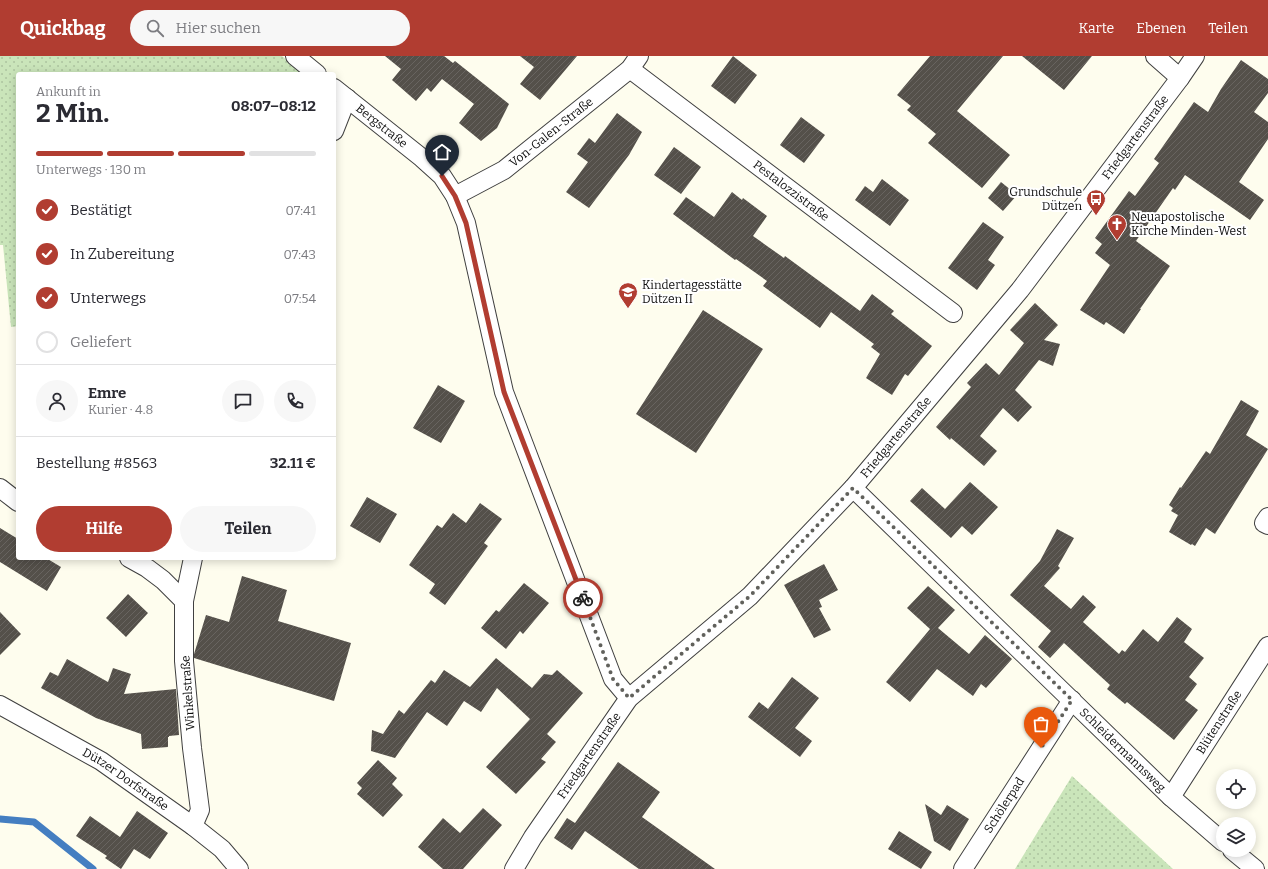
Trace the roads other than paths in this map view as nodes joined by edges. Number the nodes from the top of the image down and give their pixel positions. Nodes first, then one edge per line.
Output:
1 (295, 56) edge
2 (1155, 56) edge
3 (1195, 56) edge
4 (634, 62) edge
5 (315, 72) edge
6 (1180, 78) junction
7 (340, 93) edge
8 (336, 118) edge
9 (455, 196) junction
10 (953, 313) dead end
11 (0, 488) edge
12 (853, 488) junction
13 (16, 500) edge
14 (1268, 517) edge
15 (1268, 525) edge
16 (133, 560) edge
17 (193, 560) edge
18 (184, 601) junction
19 (1268, 646) edge
20 (629, 698) junction
21 (1072, 700) junction
22 (0, 705) edge
23 (1171, 798) junction
24 (192, 826) junction
25 (1216, 836) edge
26 (1240, 857) edge
27 (239, 869) edge
28 (514, 869) edge
29 (963, 869) edge
30 (1254, 869) edge

1 - 5 street
2 - 6 street
3 - 6 street, Friedgartenstraße
4 - 9 street, Von-Galen-Straße
4 - 10 street, Pestalozzistraße
6 - 12 street, Friedgartenstraße
7 - 8 street
7 - 9 street, Bergstraße
9 - 20 street, Bergstraße
11 - 13 street
12 - 20 street, Friedgartenstraße
12 - 21 street, Schleidermannsweg
14 - 15 street
16 - 18 street
17 - 18 street, Winkelstraße
18 - 24 street, Winkelstraße
19 - 23 street, Blütenstraße
20 - 28 street, Friedgartenstraße
21 - 23 street, Schleidermannsweg
21 - 29 street, Schölerpad
22 - 24 street, Dützer Dorfstraße
23 - 25 street, Schleidermannsweg
24 - 27 street, Dützer Dorfstraße
26 - 30 street

